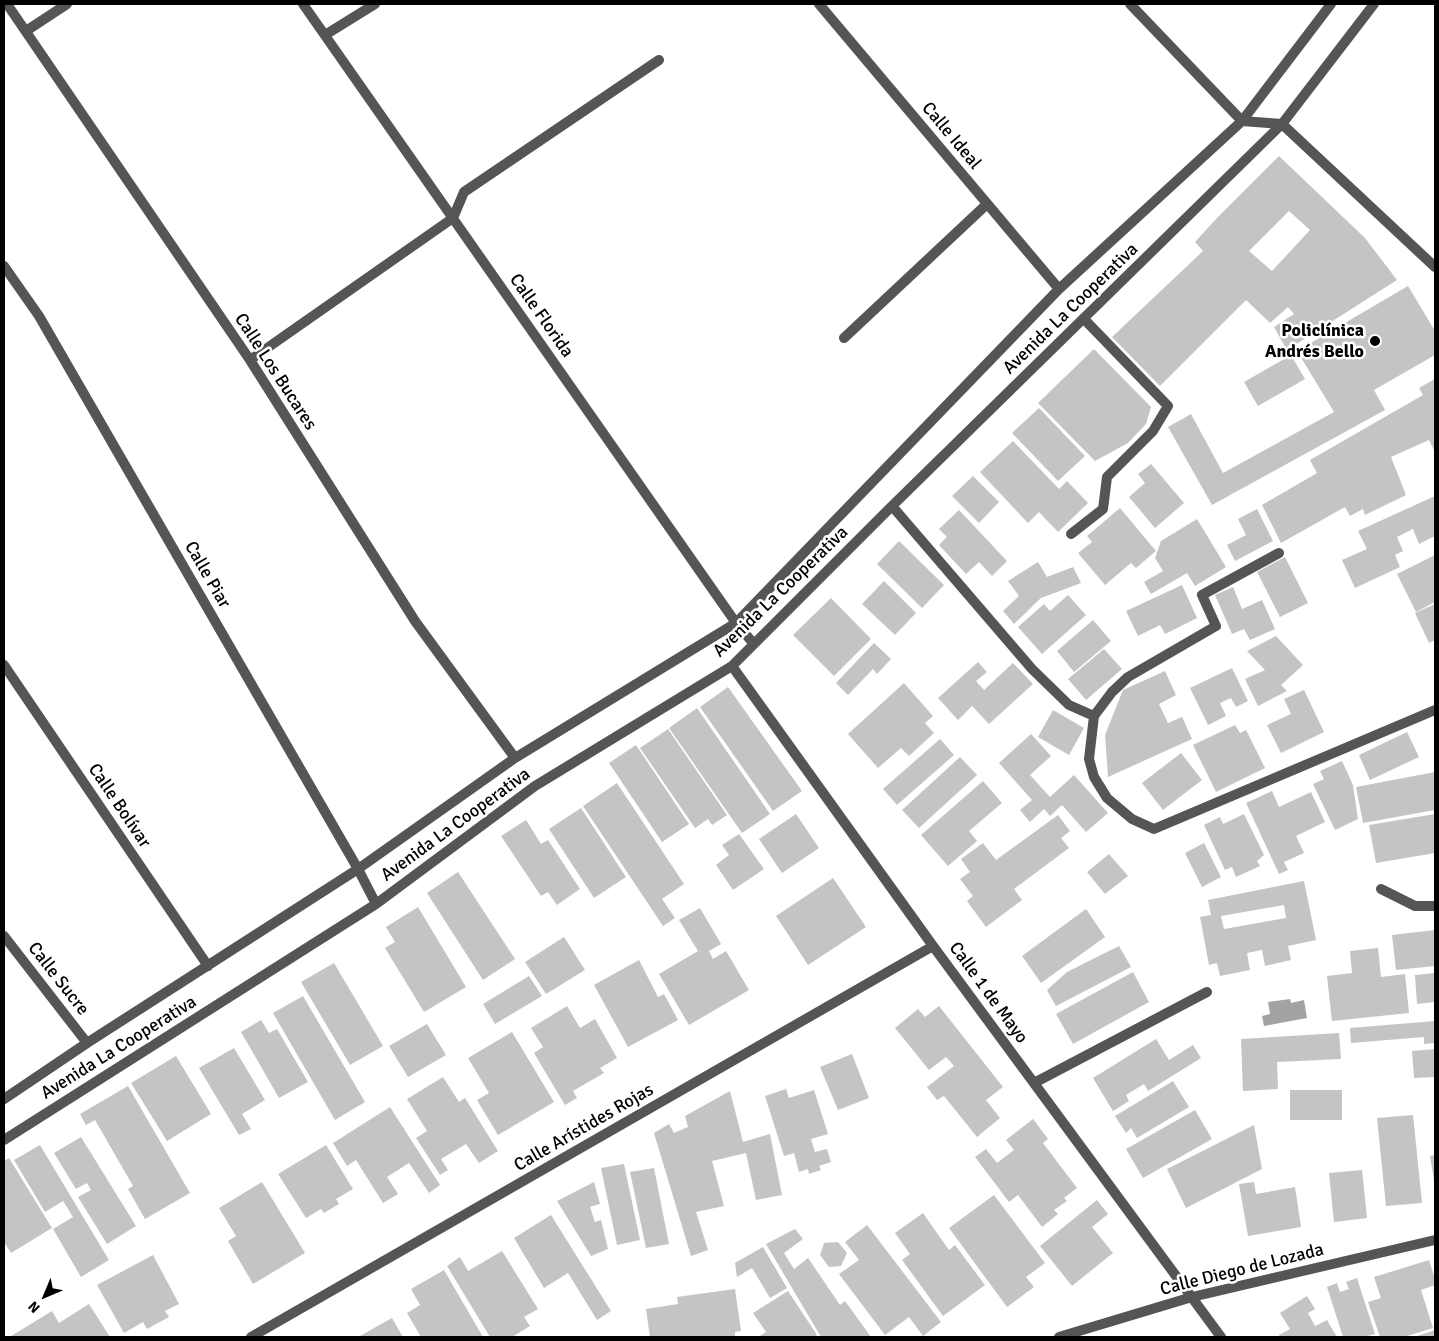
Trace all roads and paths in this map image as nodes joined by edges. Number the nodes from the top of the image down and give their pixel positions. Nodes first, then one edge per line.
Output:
1 (7, 4) edge
2 (67, 4) edge
3 (304, 4) edge
4 (375, 4) edge
5 (819, 4) edge
6 (1130, 4) edge
7 (1331, 4) edge
8 (1374, 4) edge
9 (26, 31) junction
10 (325, 35) junction
11 (659, 60) dead end
12 (1242, 121) junction
13 (1282, 124) junction
14 (988, 204) junction
15 (453, 218) junction
16 (4, 266) edge
17 (1435, 267) edge
18 (1059, 289) junction
19 (1084, 319) junction
20 (844, 338) dead end
21 (250, 360) junction
22 (892, 506) junction
23 (1071, 534) dead end
24 (1279, 553) dead end
25 (736, 623) junction
26 (754, 644) junction
27 (4, 665) edge
28 (732, 666) junction
29 (1435, 710) edge
30 (1094, 716) junction
31 (515, 758) junction
32 (358, 869) junction
33 (1381, 889) dead end
34 (376, 904) junction
35 (1435, 906) edge
36 (4, 936) edge
37 (933, 946) junction
38 (208, 966) junction
39 (1207, 992) dead end
40 (88, 1043) junction
41 (1034, 1084) junction
42 (4, 1099) edge
43 (4, 1140) edge
44 (1435, 1240) edge
45 (1192, 1297) junction
46 (251, 1337) edge
47 (1058, 1337) edge
48 (1221, 1337) edge

1 - 9 street, Calle Los Bucares
2 - 9 street
3 - 10 street, Calle Florida
4 - 10 street
5 - 14 street, Calle Ideal
6 - 12 street
7 - 12 street, Avenida La Cooperativa
8 - 13 street, Avenida La Cooperativa
9 - 21 street, Calle Los Bucares
10 - 15 street, Calle Florida
11 - 15 street
12 - 13 street
12 - 18 street, Avenida La Cooperativa
13 - 17 street
13 - 19 street, Avenida La Cooperativa
14 - 18 street, Calle Ideal
14 - 20 street
15 - 21 street
15 - 25 street, Calle Florida
16 - 32 street, Calle Piar
18 - 25 street, Avenida La Cooperativa
19 - 22 street, Avenida La Cooperativa
19 - 23 street
21 - 31 street, Calle Los Bucares
22 - 26 street, Avenida La Cooperativa
22 - 30 street
24 - 30 street
25 - 26 street, Calle Florida
25 - 31 street, Avenida La Cooperativa
26 - 28 street, Avenida La Cooperativa
27 - 38 street, Calle Bolívar
28 - 34 street, Avenida La Cooperativa
28 - 37 street, Calle 1 de Mayo
29 - 30 street
31 - 32 street, Avenida La Cooperativa
32 - 34 street, Calle Piar
32 - 38 street, Avenida La Cooperativa
33 - 35 street
34 - 43 street, Avenida La Cooperativa
36 - 40 street, Calle Sucre
37 - 41 street, Calle 1 de Mayo
37 - 46 street, Calle Arístides Rojas
38 - 40 street, Avenida La Cooperativa
39 - 41 street
40 - 42 street, Avenida La Cooperativa
41 - 45 street, Calle 1 de Mayo
44 - 45 street, Calle Diego de Lozada
45 - 47 street, Calle Diego de Lozada
45 - 48 street, Calle 1 de Mayo

